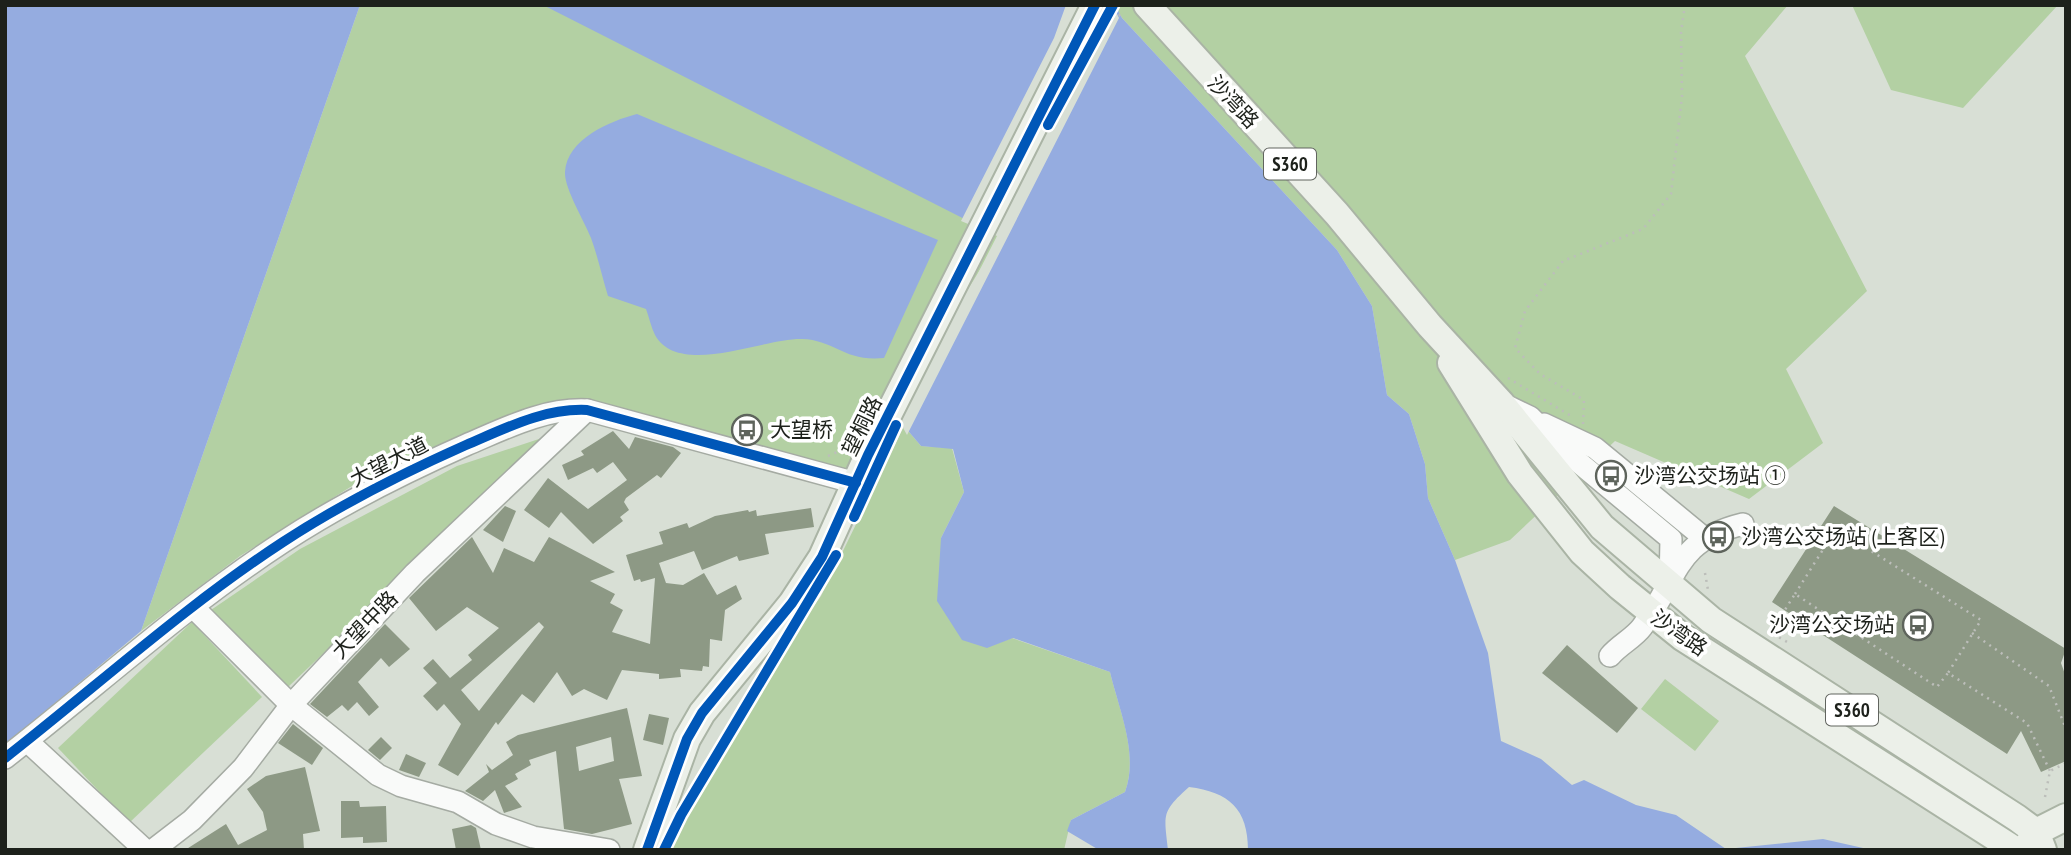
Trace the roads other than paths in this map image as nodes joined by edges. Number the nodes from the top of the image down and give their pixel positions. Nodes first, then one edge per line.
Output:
1 (1136, 9) edge
2 (1102, 14) edge
3 (1430, 326) junction
4 (1504, 390) junction
5 (587, 410) junction
6 (1530, 417) junction
7 (1544, 457) junction
8 (1520, 474) junction
9 (856, 483) junction
10 (1743, 524) dead end
11 (1703, 537) junction
12 (1670, 586) junction
13 (193, 607) junction
14 (1651, 613) junction
15 (1610, 656) dead end
16 (291, 705) junction
17 (27, 741) junction
18 (5, 758) edge
19 (2066, 817) edge
20 (2066, 844) edge
21 (2039, 845) edge
22 (145, 850) edge
23 (153, 850) edge
24 (609, 850) edge
25 (647, 850) edge
26 (2015, 850) edge

1 - 3 main road, 沙湾路 / S360
2 - 9 main road, 望桐路
3 - 4 main road, 沙湾路 / S360
3 - 8 main road, 沙湾路 / S360
4 - 6 street
4 - 7 main road, 沙湾路 / S360
5 - 9 street, 大望大道
5 - 13 street, 大望大道
5 - 16 street, 大望中路
6 - 11 street
6 - 12 street
7 - 8 main road
7 - 12 main road, 沙湾路 / S360
8 - 14 main road, 沙湾路 / S360
9 - 25 main road, 望桐路
10 - 11 street
11 - 12 street
12 - 14 street
12 - 21 main road, 沙湾路 / S360
13 - 16 street
13 - 17 street, 大望大道
14 - 15 street
14 - 26 main road, 沙湾路 / S360
16 - 23 street, 大望中路
16 - 24 street
17 - 18 street, 大望大道
17 - 22 street
19 - 21 main road
20 - 21 main road

